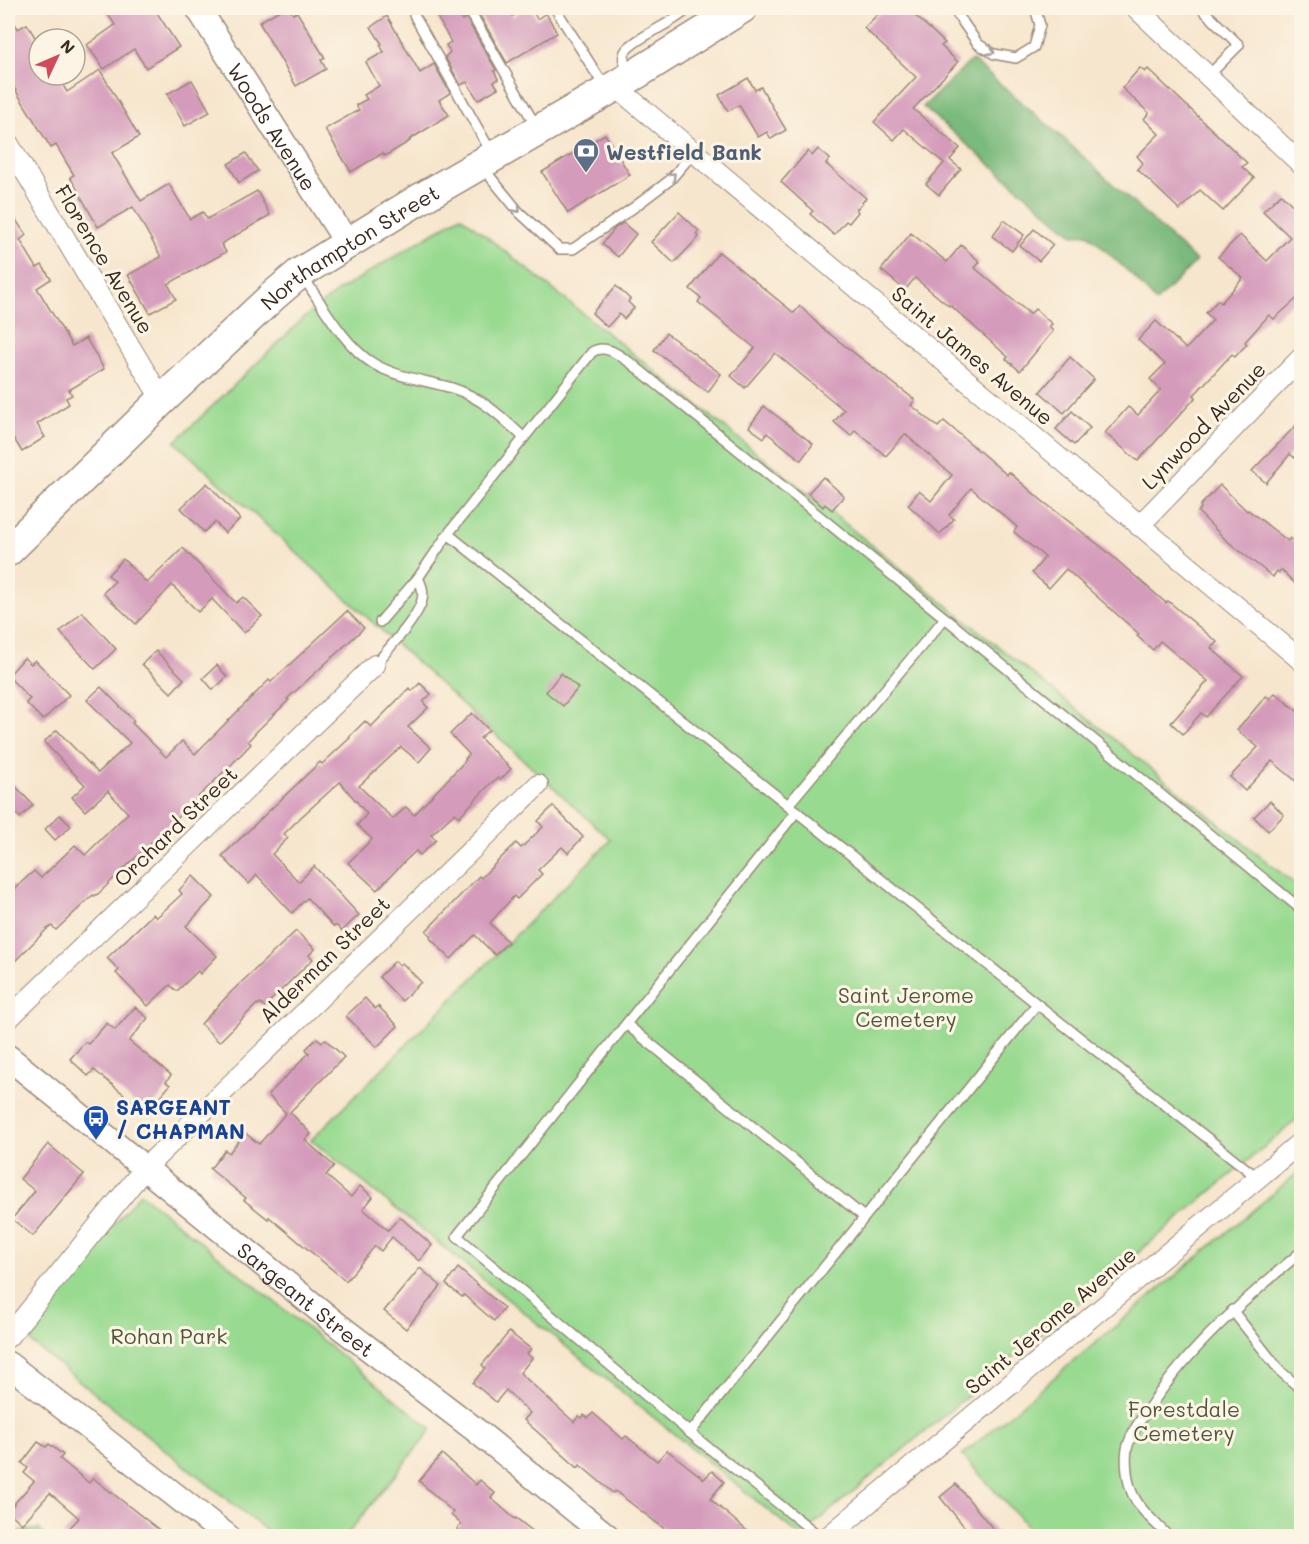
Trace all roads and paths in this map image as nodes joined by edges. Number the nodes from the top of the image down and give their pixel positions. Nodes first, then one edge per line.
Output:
1 (198, 8) edge
2 (468, 8) edge
3 (555, 8) edge
4 (689, 8) edge
5 (742, 8) edge
6 (953, 8) edge
7 (1035, 8) edge
8 (1136, 8) edge
9 (1201, 8) edge
10 (414, 15) dead end
11 (1209, 76) junction
12 (618, 84) junction
13 (538, 130) junction
14 (8, 143) edge
15 (694, 152) junction
16 (487, 160) junction
17 (1302, 165) edge
18 (346, 243) junction
19 (300, 273) junction
20 (1302, 357) edge
21 (162, 400) junction
22 (524, 437) junction
23 (1139, 526) junction
24 (448, 534) junction
25 (8, 551) edge
26 (418, 578) junction
27 (945, 618) junction
28 (380, 622) dead end
29 (1302, 661) edge
30 (375, 665) joint
31 (538, 784) dead end
32 (788, 805) junction
33 (797, 811) junction
34 (1302, 910) edge
35 (1037, 1004) junction
36 (8, 1019) edge
37 (626, 1024) junction
38 (8, 1057) edge
39 (1302, 1141) edge
40 (144, 1169) junction
41 (1257, 1178) junction
42 (864, 1216) junction
43 (1302, 1251) edge
44 (1232, 1310) junction
45 (8, 1337) edge
46 (8, 1364) edge
47 (1302, 1390) edge
48 (690, 1433) junction
49 (227, 1536) edge
50 (607, 1536) edge
51 (819, 1536) edge
52 (829, 1536) edge
53 (1168, 1536) edge

1 - 18 street, Woods Avenue
2 - 13 lane
3 - 12 lane
4 - 12 lane
5 - 12 main road, Northampton Street
6 -> 7 lane
8 - 11 street
9 - 11 lane
10 - 16 lane
11 - 17 street
12 - 13 main road, Northampton Street
12 - 15 street, Saint James Avenue
13 - 16 main road, Northampton Street
14 - 21 street, Florence Avenue
16 -> 15 lane
15 - 23 street, Saint James Avenue
16 - 18 main road, Northampton Street
18 - 19 main road, Northampton Street
19 - 21 main road, Northampton Street
19 - 22 lane
20 - 23 street, Lynwood Avenue
21 - 25 main road, Northampton Street
22 - 24 lane
22 - 27 lane
23 - 29 street, Saint James Avenue
24 - 26 lane
24 - 32 lane
26 - 28 lane
26 - 30 lane
27 - 32 lane
27 - 34 lane
30 - 36 street, Orchard Street
31 - 40 street, Alderman Street
32 - 33 lane
33 - 35 lane
33 - 37 lane
35 - 41 lane
35 - 42 lane
37 - 42 lane
37 - 48 lane
38 - 40 street, Sargeant Street
39 - 41 street, Saint Jerome Avenue
40 - 45 street, Alderman Street
40 - 50 street, Sargeant Street
41 - 52 street, Saint Jerome Avenue
42 - 48 lane
43 - 44 lane
44 - 47 lane
44 - 53 lane
46 - 49 street
48 - 51 lane

